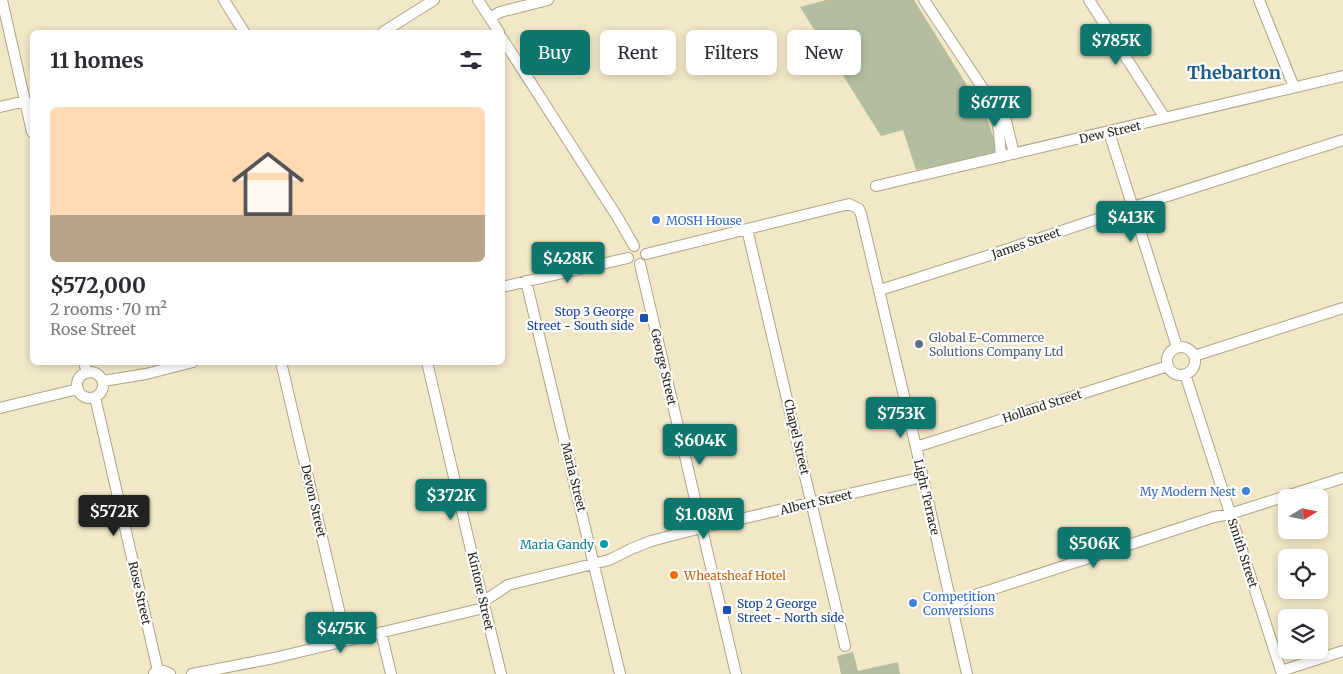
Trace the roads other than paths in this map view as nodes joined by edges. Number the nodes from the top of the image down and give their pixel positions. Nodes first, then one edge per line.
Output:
1 (2, 0) edge
2 (224, 0) edge
3 (434, 0) edge
4 (478, 0) edge
5 (548, 0) edge
6 (924, 0) edge
7 (1089, 0) edge
8 (1259, 0) edge
9 (490, 18) junction
10 (243, 30) edge
11 (386, 30) edge
12 (498, 30) edge
13 (505, 43) edge
14 (1343, 76) edge
15 (1294, 87) junction
16 (988, 96) junction
17 (26, 102) junction
18 (0, 107) edge
19 (1165, 118) junction
20 (30, 122) edge
21 (1109, 132) junction
22 (1343, 140) edge
23 (1014, 154) junction
24 (1001, 157) junction
25 (876, 186) dead end
26 (1133, 207) junction
27 (747, 229) junction
28 (634, 246) junction
29 (646, 254) junction
30 (628, 258) junction
31 (640, 264) junction
32 (526, 281) junction
33 (505, 286) edge
34 (880, 290) junction
35 (1343, 308) edge
36 (1177, 347) junction
37 (1194, 356) junction
38 (181, 365) edge
39 (282, 365) edge
40 (428, 365) edge
41 (1168, 366) junction
42 (85, 368) edge
43 (1185, 374) junction
44 (102, 381) junction
45 (78, 389) junction
46 (95, 398) junction
47 (0, 408) edge
48 (916, 446) junction
49 (923, 477) junction
50 (1343, 478) edge
51 (812, 502) junction
52 (1230, 514) junction
53 (701, 528) junction
54 (594, 563) junction
55 (484, 605) junction
56 (952, 607) junction
57 (381, 632) junction
58 (346, 640) junction
59 (846, 646) dead end
60 (1343, 651) edge
61 (155, 672) edge
62 (1281, 673) edge
63 (170, 674) edge
64 (192, 674) edge
65 (391, 674) edge
66 (501, 674) edge
67 (620, 674) edge
68 (736, 674) edge
69 (968, 674) edge

1 - 17 street
2 - 10 street
3 - 11 street
4 - 9 street
5 - 9 street
6 - 16 street
7 - 19 street
8 - 15 street
9 - 12 street
13 - 28 street
14 - 15 street, Dew Street
15 - 19 street, Dew Street
16 - 23 street
16 - 24 street
17 - 18 street
17 - 20 street
19 - 21 street, Dew Street
21 - 23 street, Dew Street
21 - 26 street
22 - 26 street, James Street
23 - 24 street, Dew Street
24 - 25 street, Dew Street
26 - 34 street, James Street
26 - 36 street
27 - 29 street
27 - 34 street, Light Terrace
27 - 51 street, Chapel Street
28 - 29 street
28 - 30 street
29 - 31 street
30 - 31 street
30 - 32 street
31 - 53 street, George Street
32 - 33 street
32 - 54 street, Maria Street
34 - 48 street, Light Terrace
35 - 37 street
36 - 37 street
36 - 41 street
37 - 43 street
38 - 44 street
39 - 58 street, Devon Street
40 - 55 street, Kintore Street
41 - 43 street
41 - 48 street, Holland Street
42 - 44 street
42 - 45 street
43 - 52 street, Smith Street
44 - 46 street
45 - 46 street
45 - 47 street
46 - 61 street, Rose Street
48 - 49 street, Light Terrace
49 - 51 street, Albert Street
49 - 56 street, Light Terrace
50 - 52 street
51 - 53 street, Albert Street
51 - 59 street, Chapel Street
52 - 56 street
52 - 62 street, Smith Street
53 - 54 street, Albert Street
53 - 68 street, George Street
54 - 55 street, Albert Street
54 - 67 street, Maria Street
55 - 57 street
55 - 66 street, Kintore Street
56 - 69 street, Light Terrace
57 - 58 street
57 - 65 street
58 - 64 street
60 - 62 street
61 - 63 street

